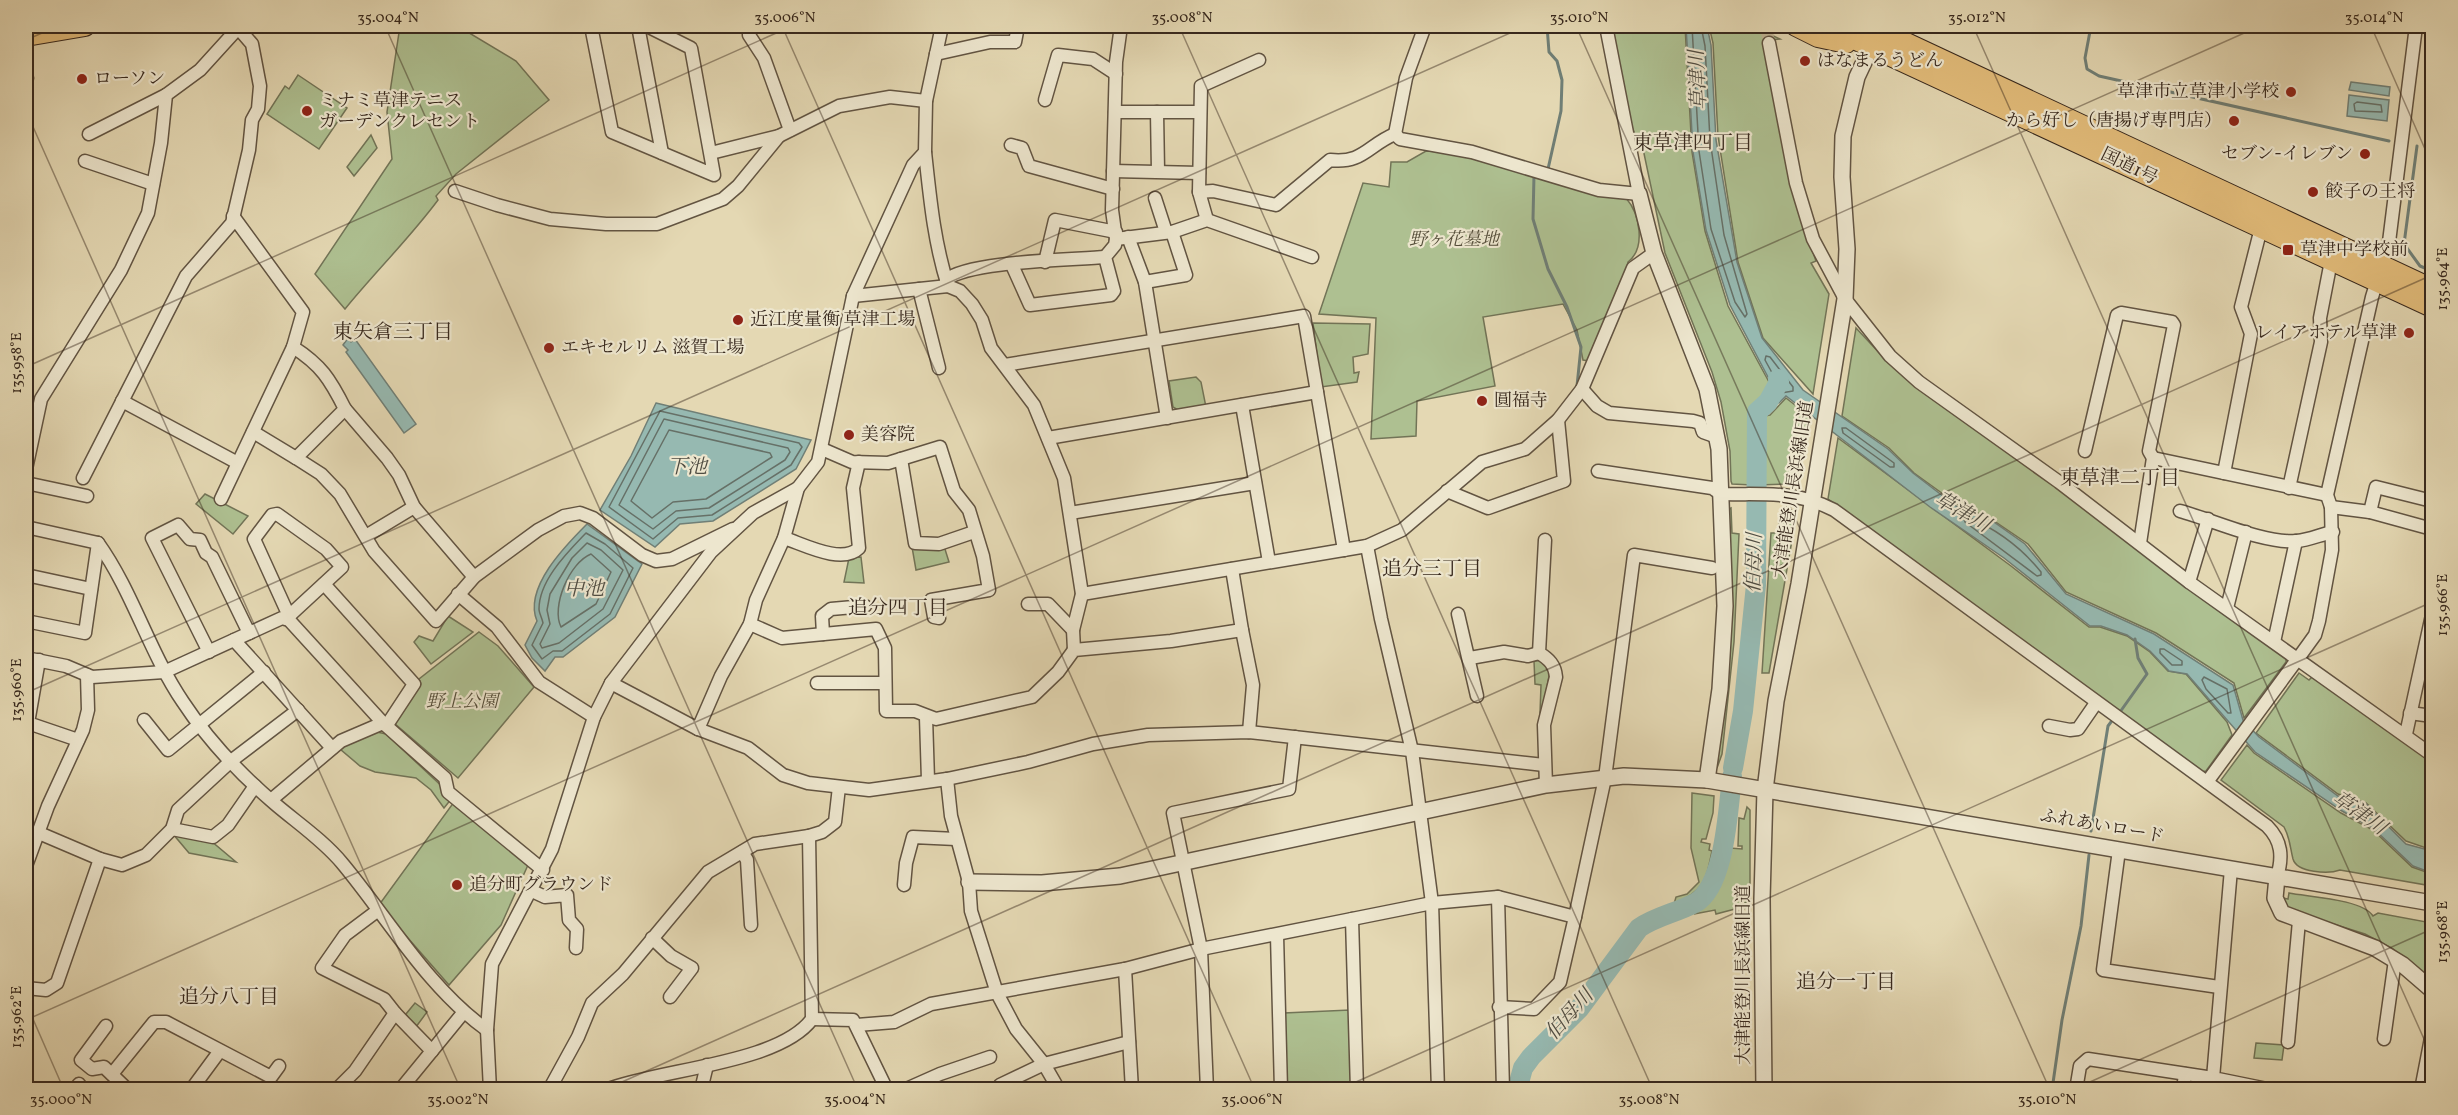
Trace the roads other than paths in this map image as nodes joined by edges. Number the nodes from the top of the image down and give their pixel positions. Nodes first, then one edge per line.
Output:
1 (85, 26) edge
2 (591, 26) edge
3 (638, 26) edge
4 (647, 26) edge
5 (942, 26) edge
6 (1018, 26) edge
7 (1121, 26) edge
8 (1425, 26) edge
9 (1606, 26) edge
10 (1796, 26) edge
11 (1826, 26) edge
12 (1870, 26) edge
13 (2416, 26) edge
14 (239, 27) edge
15 (748, 35) dead end
16 (26, 36) edge
17 (1769, 43) tunnel mouth
18 (1872, 45) junction
19 (936, 54) junction
20 (1259, 60) dead end
21 (1116, 74) junction
22 (166, 95) junction
23 (1045, 100) dead end
24 (926, 101) junction
25 (1115, 112) junction
26 (1157, 112) junction
27 (1200, 112) junction
28 (784, 133) junction
29 (89, 134) dead end
30 (1395, 134) junction
31 (1011, 145) dead end
32 (925, 152) junction
33 (662, 153) junction
34 (711, 153) junction
35 (85, 161) dead end
36 (1113, 171) junction
37 (1158, 171) junction
38 (1199, 173) junction
39 (153, 184) junction
40 (1113, 189) junction
41 (455, 191) dead end
42 (1199, 192) junction
43 (1639, 194) junction
44 (1155, 198) dead end
45 (233, 216) junction
46 (1207, 220) junction
47 (2261, 228) junction
48 (1169, 232) junction
49 (1120, 236) junction
50 (1654, 253) junction
51 (1104, 257) junction
52 (1312, 257) dead end
53 (1847, 259) junction
54 (2331, 261) junction
55 (1045, 262) junction
56 (1012, 265) junction
57 (1825, 265) junction
58 (2379, 274) junction
59 (1145, 282) junction
60 (947, 283) junction
61 (919, 289) junction
62 (2433, 289) edge
63 (853, 296) junction
64 (1845, 299) junction
65 (2433, 307) edge
66 (1155, 340) junction
67 (292, 347) junction
68 (1005, 365) junction
69 (939, 368) dead end
70 (1582, 389) junction
71 (1317, 392) junction
72 (122, 401) junction
73 (1242, 405) junction
74 (345, 409) junction
75 (1167, 418) junction
76 (1558, 420) junction
77 (253, 432) junction
78 (1717, 437) junction
79 (1048, 438) junction
80 (822, 449) junction
81 (2085, 451) dead end
82 (296, 458) junction
83 (2152, 458) junction
84 (901, 459) junction
85 (236, 462) junction
86 (859, 462) junction
87 (26, 469) edge
88 (1598, 471) dead end
89 (2224, 472) junction
90 (83, 478) dead end
91 (26, 483) edge
92 (1255, 483) junction
93 (798, 488) junction
94 (2289, 488) junction
95 (1447, 491) junction
96 (1728, 494) junction
97 (87, 496) dead end
98 (1812, 498) junction
99 (221, 499) dead end
100 (2329, 501) junction
101 (2433, 501) edge
102 (414, 507) junction
103 (2180, 512) dead end
104 (2370, 512) junction
105 (1070, 513) junction
106 (2208, 519) junction
107 (26, 527) edge
108 (733, 529) junction
109 (2433, 529) edge
110 (974, 532) junction
111 (2246, 532) junction
112 (2333, 532) junction
113 (366, 537) junction
114 (784, 538) junction
115 (1545, 540) dead end
116 (2296, 541) junction
117 (98, 543) junction
118 (2140, 543) junction
119 (1367, 546) junction
120 (1344, 549) junction
121 (1269, 562) junction
122 (1712, 568) dead end
123 (1232, 569) junction
124 (26, 575) edge
125 (474, 577) junction
126 (2189, 582) junction
127 (324, 584) junction
128 (91, 589) junction
129 (458, 594) junction
130 (1082, 594) junction
131 (1028, 604) dead end
132 (866, 606) dead end
133 (2227, 608) junction
134 (1458, 614) dead end
135 (2433, 615) edge
136 (289, 618) junction
137 (939, 618) dead end
138 (26, 621) edge
139 (750, 624) junction
140 (1073, 630) junction
141 (1242, 630) junction
142 (249, 633) junction
143 (823, 634) junction
144 (234, 640) junction
145 (2274, 642) junction
146 (1074, 650) junction
147 (209, 652) junction
148 (1539, 653) junction
149 (26, 658) edge
150 (1470, 658) junction
151 (39, 660) junction
152 (2294, 662) junction
153 (164, 672) junction
154 (264, 672) junction
155 (87, 675) junction
156 (611, 683) junction
157 (817, 683) dead end
158 (885, 683) junction
159 (1477, 696) dead end
160 (2096, 703) junction
161 (298, 710) junction
162 (2410, 712) junction
163 (2433, 716) edge
164 (594, 717) junction
165 (926, 717) junction
166 (144, 720) dead end
167 (200, 724) junction
168 (385, 724) junction
169 (2049, 726) dead end
170 (698, 729) junction
171 (1249, 732) junction
172 (2406, 734) junction
173 (1295, 737) junction
174 (78, 740) junction
175 (332, 748) junction
176 (1412, 752) junction
177 (2433, 755) edge
178 (231, 761) junction
179 (1544, 765) junction
180 (1605, 778) junction
181 (947, 779) junction
182 (928, 780) junction
183 (1711, 781) junction
184 (2207, 782) junction
185 (1546, 785) junction
186 (255, 786) junction
187 (839, 787) junction
188 (1765, 790) junction
189 (271, 800) junction
190 (1419, 811) junction
191 (172, 829) junction
192 (39, 833) junction
193 (809, 836) junction
194 (956, 839) junction
195 (2119, 850) junction
196 (742, 852) junction
197 (100, 859) junction
198 (1184, 862) junction
199 (26, 866) edge
200 (2230, 869) junction
201 (543, 870) junction
202 (2277, 877) junction
203 (969, 882) junction
204 (904, 885) dead end
205 (532, 891) junction
206 (1498, 897) junction
207 (1432, 903) junction
208 (2433, 903) edge
209 (377, 911) junction
210 (1575, 917) junction
211 (1352, 918) junction
212 (2299, 921) junction
213 (751, 925) dead end
214 (1277, 935) junction
215 (652, 938) junction
216 (576, 948) dead end
217 (1201, 949) junction
218 (2395, 960) junction
219 (1125, 969) junction
220 (2219, 987) junction
221 (26, 988) edge
222 (2433, 990) edge
223 (997, 993) junction
224 (670, 997) dead end
225 (1499, 1007) junction
226 (395, 1012) junction
227 (463, 1013) junction
228 (812, 1019) junction
229 (857, 1025) junction
230 (106, 1026) dead end
231 (487, 1030) junction
232 (2433, 1033) edge
233 (2384, 1039) dead end
234 (1129, 1042) junction
235 (2288, 1042) dead end
236 (432, 1051) junction
237 (219, 1052) junction
238 (990, 1057) dead end
239 (1044, 1064) junction
240 (707, 1065) junction
241 (279, 1066) dead end
242 (112, 1074) junction
243 (2185, 1074) junction
244 (2213, 1078) junction
245 (1000, 1085) dead end
246 (2234, 1086) edge
247 (128, 1089) edge
248 (191, 1089) edge
249 (336, 1089) edge
250 (400, 1089) edge
251 (490, 1089) edge
252 (549, 1089) edge
253 (606, 1089) edge
254 (701, 1089) edge
255 (887, 1089) edge
256 (904, 1089) edge
257 (1059, 1089) edge
258 (1132, 1089) edge
259 (1208, 1089) edge
260 (1281, 1089) edge
261 (1357, 1089) edge
262 (1438, 1089) edge
263 (1503, 1089) edge
264 (1764, 1089) edge
265 (2076, 1089) edge
266 (2182, 1089) edge
267 (2272, 1089) edge
268 (2421, 1089) edge

1 - 16 highway
2 - 33 street
3 - 33 street
4 - 34 street
5 - 19 street
6 - 19 street
7 - 21 street
8 - 30 street
9 - 43 street
10 - 18 highway
11 - 18 highway, 国道1号
12 - 58 highway, 国道1号
13 - 58 street
14 - 22 street
14 - 45 street
15 - 28 street
17 - 57 street
18 - 47 highway, 国道1号
18 - 53 street, 大津能登川長浜線旧道
19 - 24 street
20 - 27 street
21 - 23 street
21 - 25 street
22 - 29 street
22 - 39 street
24 - 28 street
24 - 32 street
25 - 26 street
25 - 36 street
26 - 27 street
26 - 37 street
27 - 38 street
28 - 34 street
28 - 41 street
30 - 42 street
30 - 43 street
31 - 40 street
32 - 60 street
32 - 63 street
33 - 34 street
35 - 39 street
36 - 37 street
36 - 40 street
37 - 38 street
38 - 42 street
39 - 87 street
40 - 49 street
42 - 46 street
43 - 50 street
44 - 48 street
45 - 67 street
45 - 72 street
46 - 48 street
46 - 52 street
47 - 54 highway, 国道1号
47 - 89 street
48 - 49 street
48 - 59 street
49 - 51 street
49 - 55 street
49 - 59 street
50 - 70 street
50 - 78 street
51 - 55 street
51 - 56 street
53 - 57 street
53 - 64 street, 大津能登川長浜線旧道
54 - 58 highway, 国道1号
54 - 94 street
55 - 56 street
56 - 60 street
57 - 64 street
58 - 62 highway, 国道1号
58 - 65 highway, 国道1号
58 - 100 street
59 - 66 street
60 - 61 street
60 - 68 street
61 - 63 street
61 - 69 street
63 - 80 street
64 - 98 street, 大津能登川長浜線旧道
64 - 118 street
66 - 68 street
66 - 71 street
66 - 75 street
67 - 74 street
67 - 77 street
68 - 79 street
70 - 76 street
70 - 78 street
71 - 73 street
71 - 120 street
72 - 85 street
72 - 90 street
73 - 75 street
73 - 92 street
74 - 82 street
74 - 102 street
75 - 79 street
76 - 95 street
76 - 95 street
77 - 82 street
77 - 85 street
78 - 96 street
79 - 105 street
80 - 86 street
80 - 93 street
81 - 83 street
82 - 113 street
83 - 89 street
83 - 118 street
84 - 86 street
84 - 110 street
84 - 110 street
85 - 99 street
86 - 114 street
88 - 96 street
89 - 94 street
91 - 97 street
92 - 105 street
92 - 121 street
93 - 108 street
93 - 114 street
94 - 100 street
95 - 119 street
96 - 98 street
96 - 183 street
98 - 160 street
98 - 188 street, 大津能登川長浜線旧道
100 - 104 street
100 - 112 street
101 - 104 street
102 - 113 street
102 - 125 street
103 - 106 street
104 - 109 street
105 - 130 street
106 - 111 street
106 - 126 street
107 - 117 street
108 - 125 street
108 - 156 street
110 - 137 street
111 - 116 street
111 - 133 street
112 - 116 street
112 - 152 street
113 - 129 street
114 - 139 street
115 - 148 street
116 - 145 street
117 - 128 street
117 - 153 street
118 - 126 street
119 - 120 street
119 - 176 street
120 - 121 street
121 - 123 street
122 - 180 street
123 - 130 street
123 - 141 street
124 - 128 street
125 - 129 street
126 - 133 street
127 - 136 street
127 - 136 street
127 - 168 street
128 - 138 street
129 - 164 street
130 - 140 street
131 - 140 street
132 - 143 street
133 - 145 street
134 - 150 street
135 - 162 street
136 - 142 street
136 - 168 street
139 - 143 street
139 - 170 street
140 - 146 street
141 - 146 street
141 - 171 street
142 - 144 street
142 - 147 street
143 - 158 street
144 - 147 street
144 - 154 street
145 - 152 street
146 - 165 street
147 - 153 street
148 - 150 street
148 - 179 street
149 - 151 street
150 - 159 street
151 - 155 street
151 - 174 street
152 - 172 street
152 - 184 street
153 - 155 street
153 - 167 street
154 - 161 street
154 - 167 street
155 - 174 street
156 - 164 street
156 - 170 street
157 - 158 street
158 - 165 street
160 - 169 street
160 - 184 street
161 - 175 street
161 - 178 street
162 - 163 street
162 - 172 street
164 - 201 street
165 - 182 street
166 - 167 street
167 - 178 street
168 - 175 street
168 - 201 street
170 - 187 street
171 - 173 street
171 - 181 street
172 - 177 street
173 - 176 street
173 - 198 street
174 - 192 street
175 - 189 street
176 - 179 street
176 - 190 street
178 - 186 street
178 - 191 street
179 - 185 street
180 - 183 street, ふれあいロード
180 - 185 street, ふれあいロード
180 - 210 street
181 - 182 street
181 - 194 street
182 - 187 street
183 - 188 street, ふれあいロード
184 - 202 street
185 - 190 street, ふれあいロード
186 - 189 street
186 - 191 street
187 - 193 street
188 - 195 street, ふれあいロード
188 - 264 street, 大津能登川長浜線旧道
189 - 209 street
190 - 198 street, ふれあいロード
190 - 207 street
191 - 197 street
192 - 197 street
192 - 199 street
193 - 196 street
193 - 228 street
194 - 203 street
194 - 204 street
195 - 200 street, ふれあいロード
195 - 220 street
196 - 213 street
196 - 215 street
197 - 221 street
198 - 203 street, ふれあいロード
198 - 217 street
200 - 202 street, ふれあいロード
200 - 220 street
201 - 205 street
202 - 208 street, ふれあいロード
202 - 212 street
203 - 223 street
205 - 216 street
205 - 231 street
206 - 207 street
206 - 210 street
206 - 225 street
207 - 211 street
207 - 262 street
209 - 226 street
209 - 227 street
210 - 225 street
211 - 214 street
211 - 261 street
212 - 218 street
212 - 235 street
214 - 217 street
214 - 260 street
215 - 224 street
215 - 252 street
217 - 219 street
217 - 259 street
218 - 222 street
218 - 233 street
219 - 223 street
219 - 234 street
220 - 244 street
223 - 229 street
223 - 239 street
225 - 263 street
226 - 236 street
226 - 249 street
227 - 231 street
227 - 236 street
228 - 229 street
228 - 240 street
229 - 255 street
230 - 242 street
231 - 251 street
232 - 268 street
234 - 239 street
234 - 258 street
236 - 250 street
237 - 241 street
237 - 242 street
237 - 248 street
238 - 256 street
239 - 245 street
239 - 257 street
240 - 253 street
240 - 254 street
242 - 247 street
243 - 244 street
243 - 265 street
243 - 266 street
244 - 246 street
246 - 267 street

